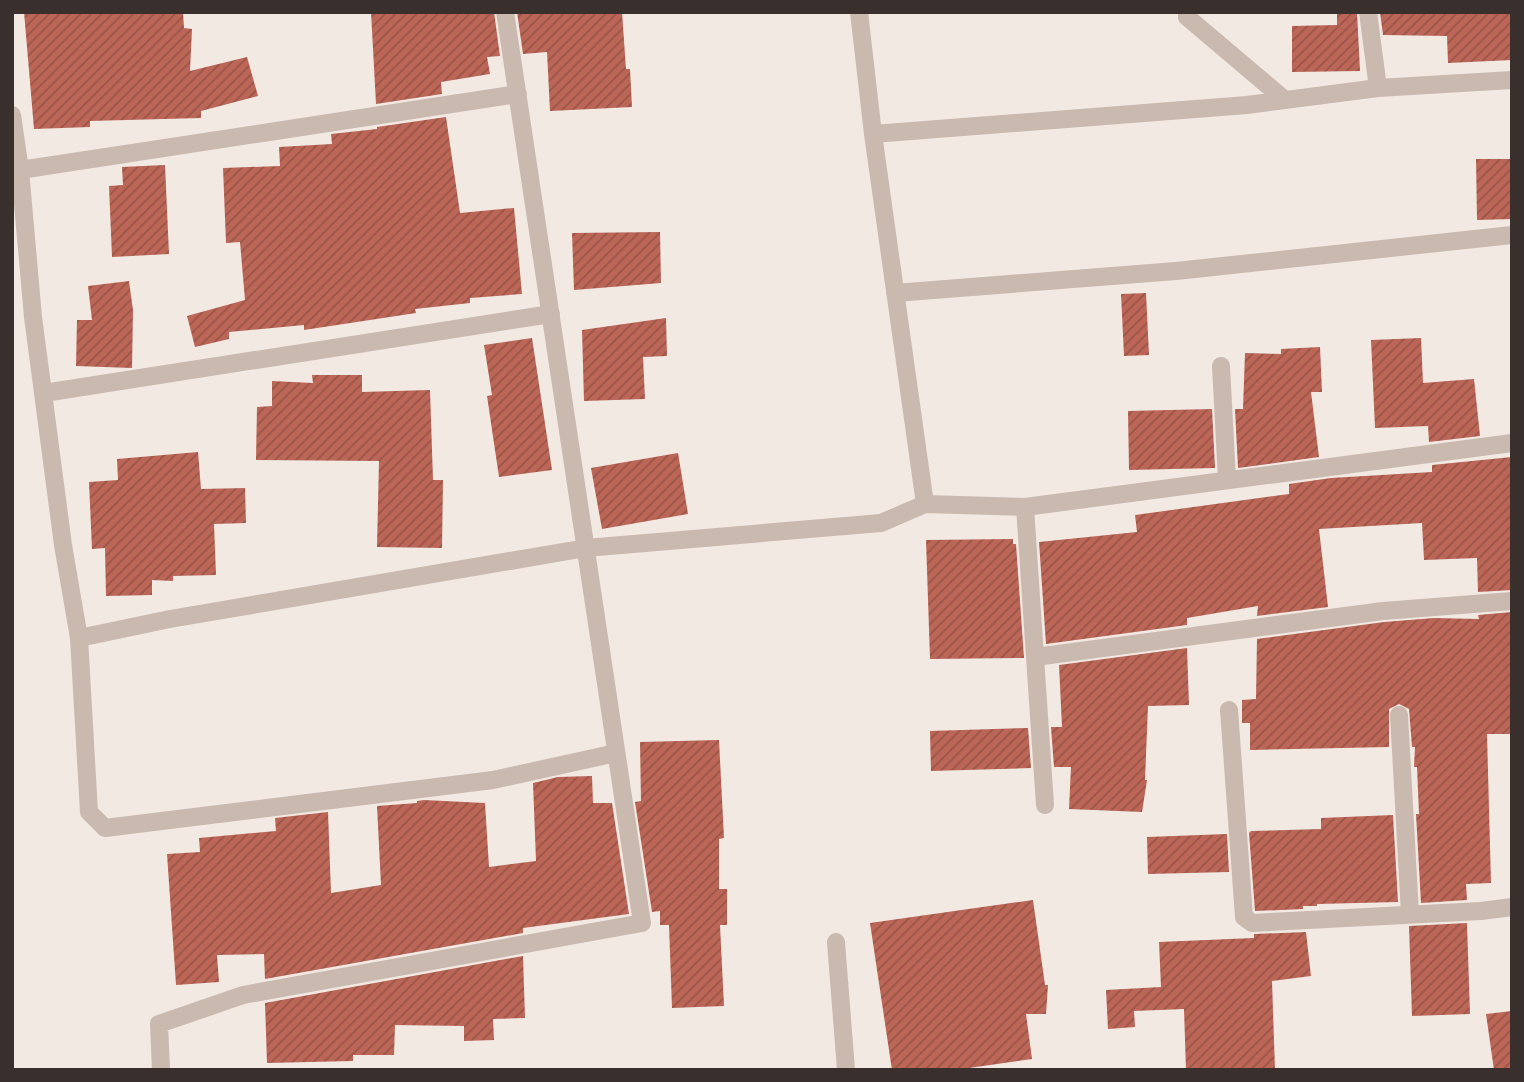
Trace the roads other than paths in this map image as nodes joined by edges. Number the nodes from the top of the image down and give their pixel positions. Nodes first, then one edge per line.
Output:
1 (505, 12) edge
2 (859, 12) edge
3 (1187, 12) edge
4 (1368, 12) edge
5 (1512, 80) edge
6 (1378, 88) junction
7 (518, 94) junction
8 (1285, 100) junction
9 (12, 115) edge
10 (873, 134) junction
11 (20, 170) junction
12 (1512, 235) edge
13 (895, 293) junction
14 (551, 314) junction
15 (1221, 366) dead end
16 (44, 393) junction
17 (1512, 443) edge
18 (1227, 480) junction
19 (925, 504) junction
20 (1025, 507) junction
21 (586, 548) junction
22 (1512, 601) edge
23 (79, 638) junction
24 (1035, 657) junction
25 (1229, 710) dead end
26 (1399, 715) dead end
27 (616, 754) junction
28 (1045, 805) dead end
29 (1512, 907) edge
30 (1410, 914) junction
31 (836, 942) dead end
32 (161, 1070) edge
33 (846, 1070) edge

1 - 7 street
2 - 10 street
3 - 8 street
4 - 6 street
5 - 6 street
6 - 8 street
7 - 11 street
7 - 14 street
8 - 10 street
9 - 11 street
10 - 13 street
11 - 16 street
12 - 13 street
13 - 19 street
14 - 16 street
14 - 21 street
15 - 18 street
16 - 23 street
17 - 18 street
18 - 20 street
19 - 20 street
19 - 21 street
20 - 24 street
21 - 23 street
21 - 27 street
22 - 24 street
23 - 27 street
24 - 28 street
25 - 30 street
26 - 30 street
27 - 32 street
29 - 30 street
31 - 33 street

